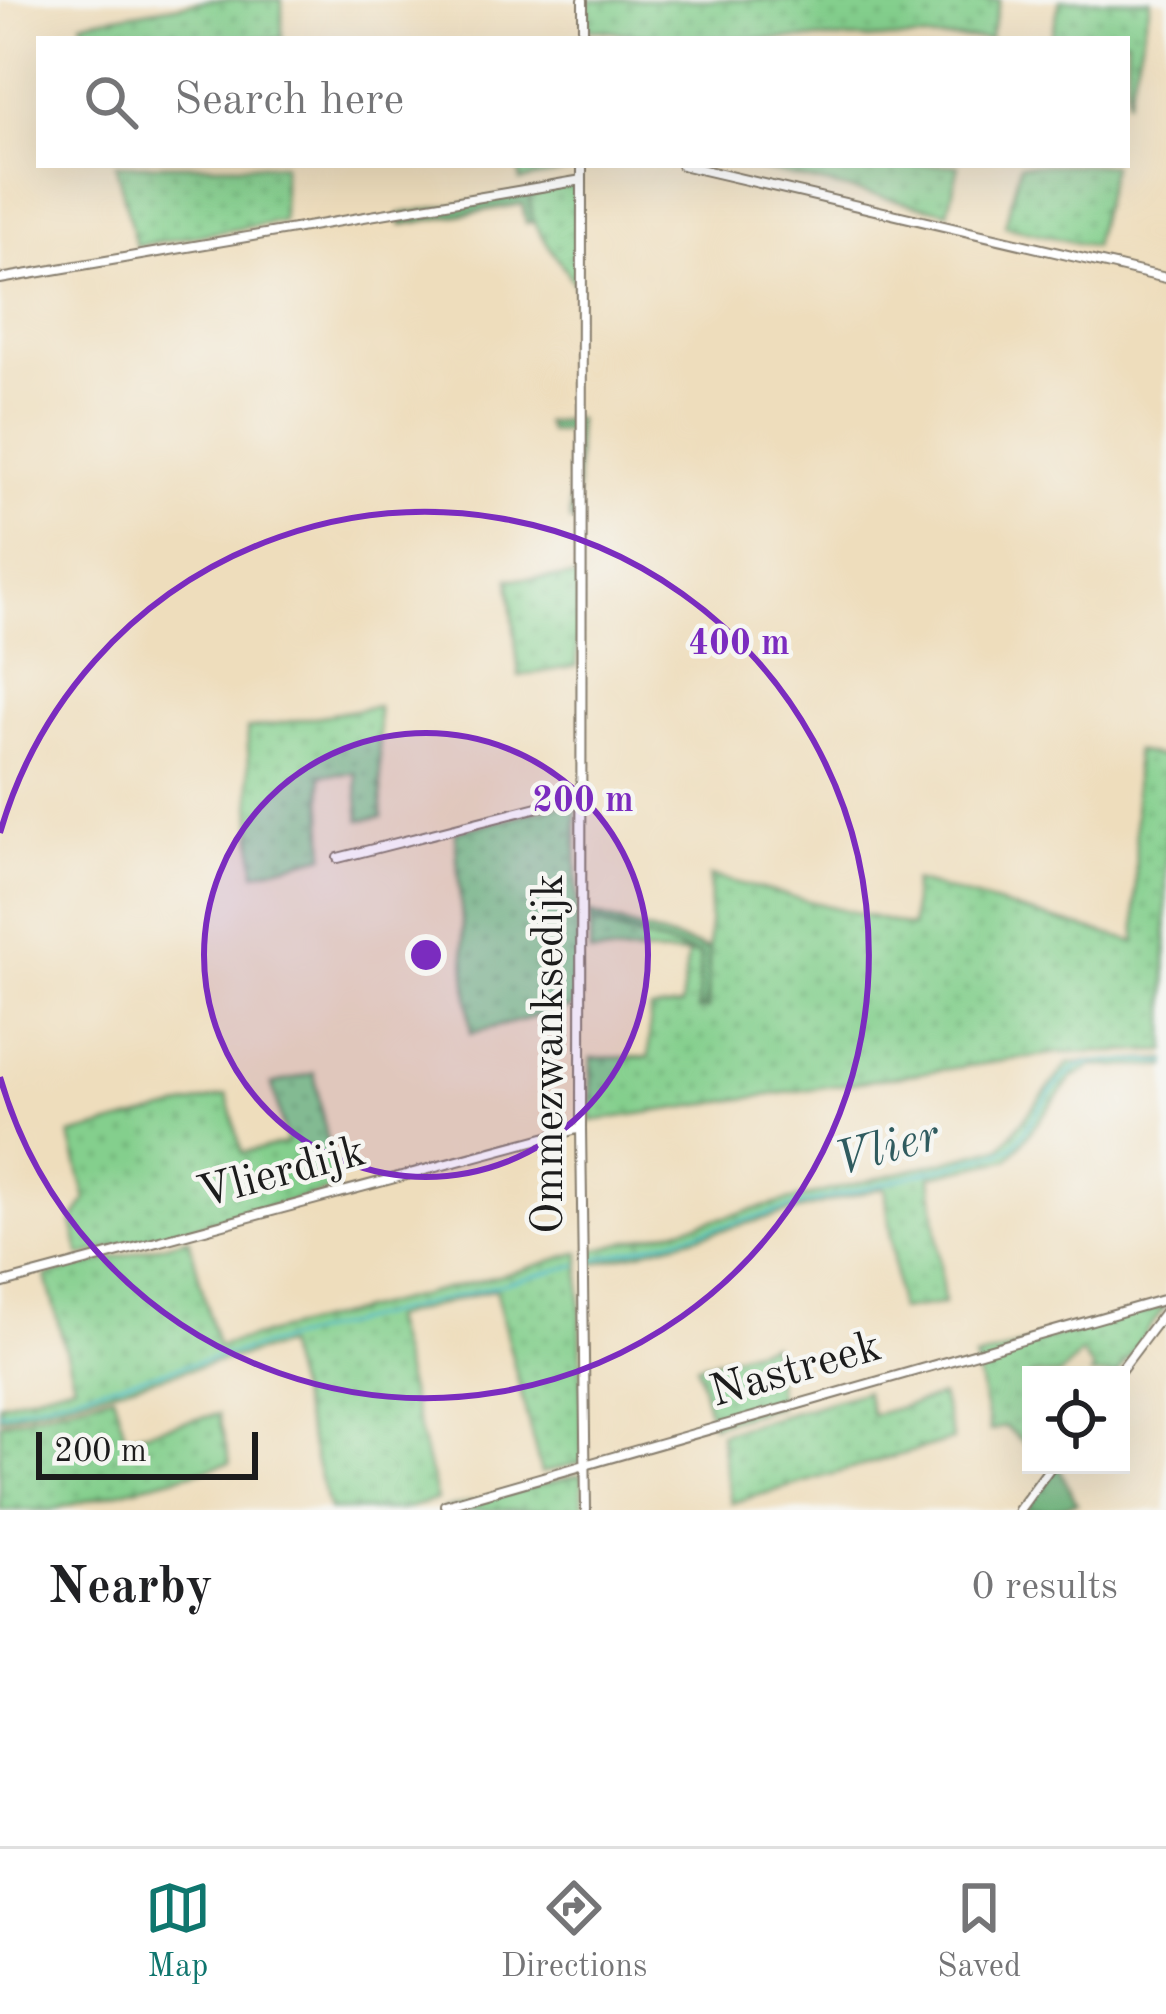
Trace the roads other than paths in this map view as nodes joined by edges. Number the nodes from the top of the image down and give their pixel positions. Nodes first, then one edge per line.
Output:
1 (583, 0) edge
2 (583, 36) edge
3 (582, 168) edge
4 (695, 168) edge
5 (582, 180) junction
6 (1166, 278) edge
7 (0, 279) edge
8 (581, 796) junction
9 (338, 858) dead end
10 (581, 1128) junction
11 (0, 1285) edge
12 (1166, 1299) edge
13 (1166, 1310) edge
14 (1124, 1366) edge
15 (587, 1467) junction
16 (1045, 1474) edge
17 (445, 1505) dead end
18 (586, 1510) edge
19 (1019, 1510) edge

1 - 2 street
3 - 5 street, Ommezwanksedijk
4 - 6 street
5 - 7 street
5 - 8 street, Ommezwanksedijk
8 - 9 street
8 - 10 street, Ommezwanksedijk
10 - 11 street, Vlierdijk
10 - 15 street, Ommezwanksedijk
12 - 15 street, Nastreek
13 - 14 street
15 - 17 street, Nastreek
15 - 18 street, Ommezwanksedijk
16 - 19 street

